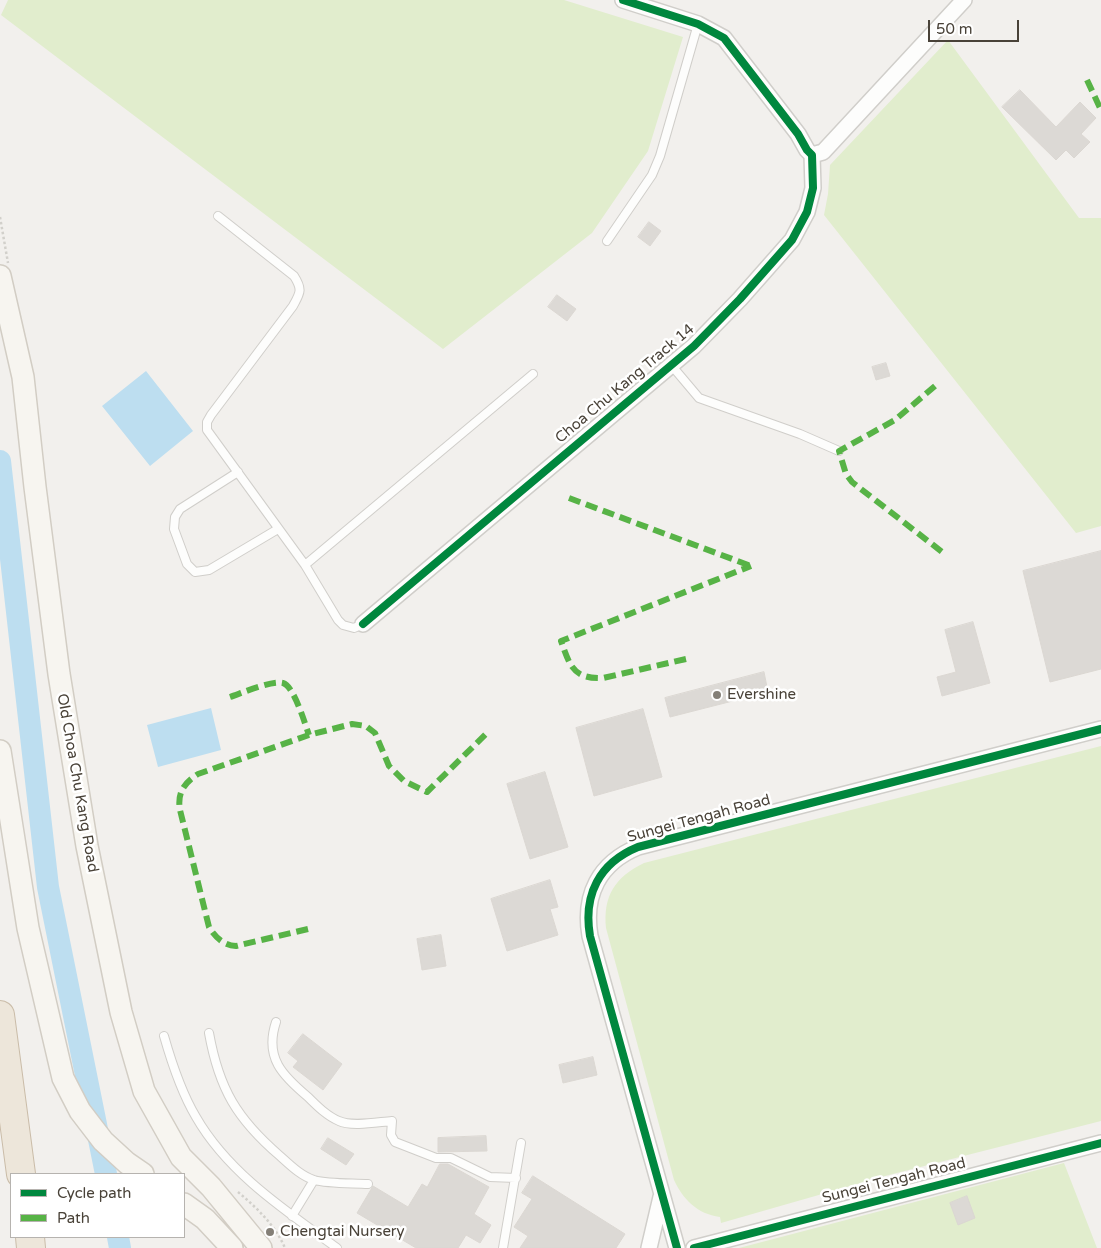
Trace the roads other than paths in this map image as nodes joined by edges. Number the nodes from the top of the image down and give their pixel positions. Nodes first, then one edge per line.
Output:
1 (623, 0) edge
2 (964, 0) edge
3 (698, 24) junction
4 (812, 154) junction
5 (218, 216) dead end
6 (607, 241) dead end
7 (4, 271) edge
8 (672, 366) junction
9 (533, 374) dead end
10 (839, 451) dead end
11 (238, 472) junction
12 (278, 529) junction
13 (305, 565) junction
14 (363, 624) joint
15 (1101, 729) edge
16 (0, 751) edge
17 (0, 1015) edge
18 (276, 1022) dead end
19 (209, 1033) dead end
20 (164, 1036) dead end
21 (521, 1143) dead end
22 (1101, 1143) edge
23 (135, 1168) edge
24 (22, 1173) edge
25 (516, 1178) junction
26 (314, 1180) junction
27 (368, 1184) dead end
28 (662, 1193) junction
29 (185, 1205) edge
30 (292, 1216) junction
31 (232, 1248) edge
32 (261, 1248) edge
33 (337, 1248) edge
34 (503, 1248) edge
35 (649, 1248) edge
36 (677, 1248) edge
37 (694, 1248) edge

1 - 3 street
2 - 4 street
3 - 4 street
3 - 6 lane
4 - 8 street, Choa Chu Kang Track 14
5 - 11 lane
7 - 32 main road, Old Choa Chu Kang Road
8 - 10 lane
8 - 14 street, Choa Chu Kang Track 14
9 - 13 lane
11 - 12 lane
11 - 12 lane
12 - 13 lane
13 - 14 lane
15 - 28 street, Sungei Tengah Road
16 - 23 main road
17 - 24 highway
18 - 25 lane
19 - 26 lane
20 - 30 lane
21 - 25 lane
22 - 37 street, Sungei Tengah Road
25 - 34 lane
26 - 27 lane
26 - 30 lane
28 - 35 street
28 - 36 street, Sungei Tengah Road
29 - 31 main road
30 - 33 lane

